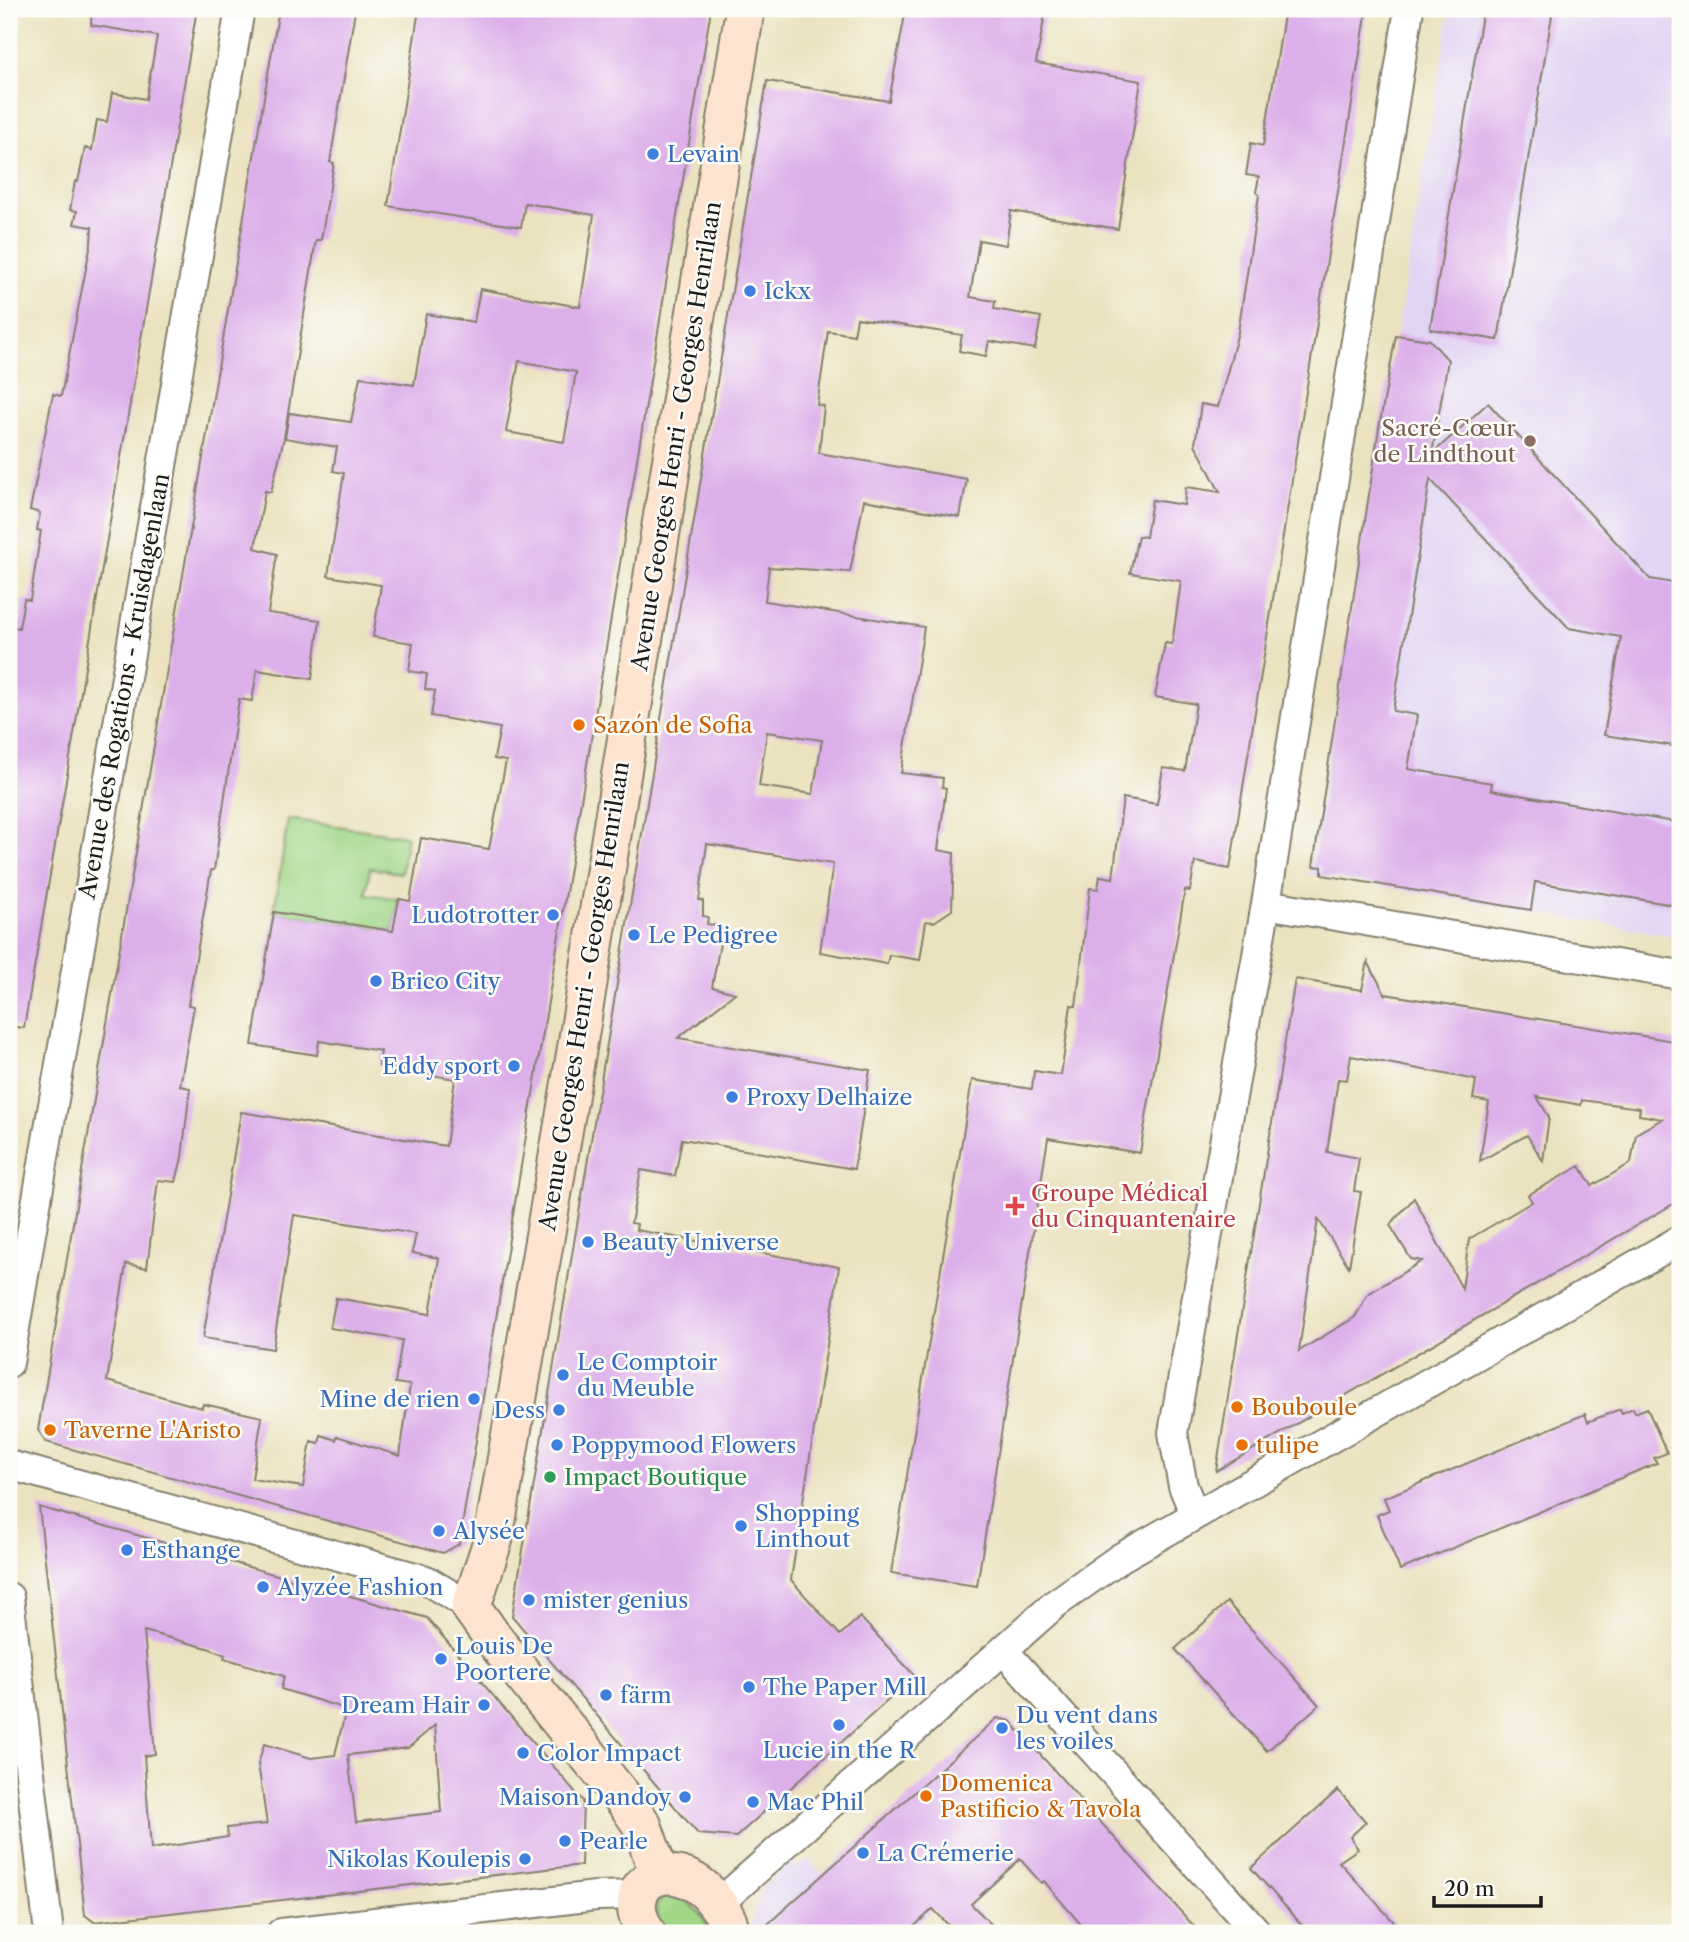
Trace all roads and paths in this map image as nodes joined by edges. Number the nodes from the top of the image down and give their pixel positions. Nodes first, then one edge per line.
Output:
1 (240, 9) edge
2 (745, 9) edge
3 (1409, 9) edge
4 (1266, 904) junction
5 (1680, 975) edge
6 (1680, 1240) edge
7 (9, 1363) edge
8 (9, 1465) edge
9 (1195, 1515) junction
10 (9, 1597) edge
11 (471, 1606) junction
12 (1004, 1651) junction
13 (649, 1885) junction
14 (724, 1919) edge
15 (50, 1933) edge
16 (282, 1933) edge
17 (646, 1933) edge
18 (1258, 1933) edge

1 - 7 street, Avenue des Rogations - Kruisdagenlaan
2 - 11 street, Avenue Georges Henri - Georges Henrilaan
3 - 4 street
4 - 5 street
4 - 9 street
6 - 9 street
8 - 11 street
9 - 12 street
10 - 15 street
11 - 13 street
12 - 14 street
12 - 18 street
13 - 14 street
13 - 16 street
13 - 17 street

